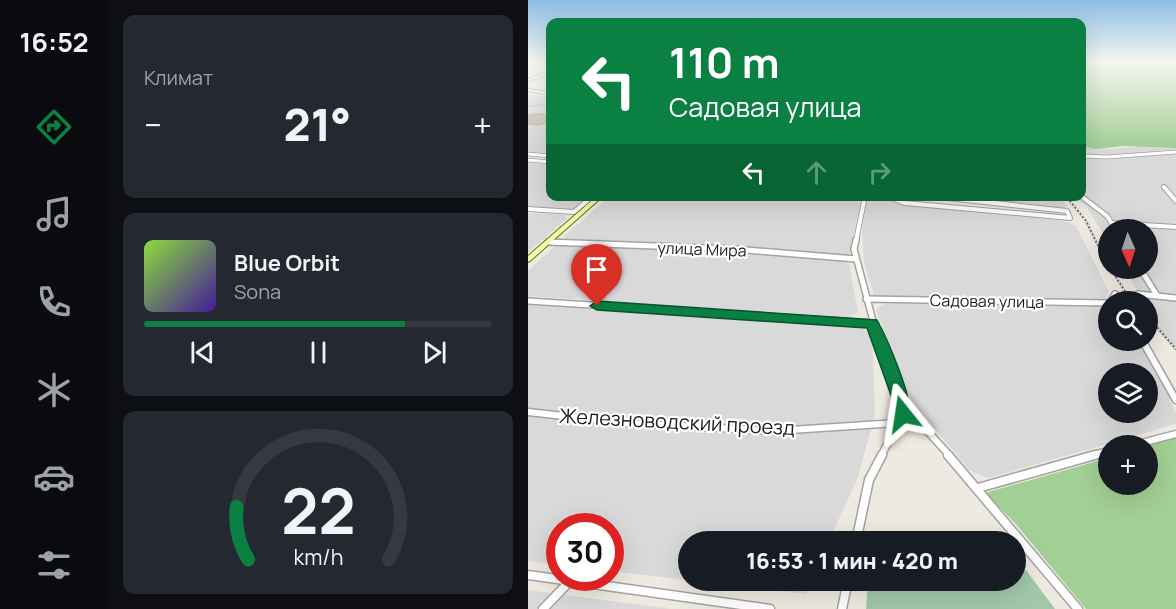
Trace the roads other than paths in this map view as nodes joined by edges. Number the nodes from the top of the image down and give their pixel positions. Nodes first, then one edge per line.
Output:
1 (530, 90) edge
2 (546, 93) edge
3 (1176, 152) edge
4 (528, 154) edge
5 (546, 156) edge
6 (1086, 156) edge
7 (528, 160) edge
8 (546, 162) edge
9 (1164, 187) dead end
10 (1168, 193) junction
11 (1176, 193) edge
12 (1086, 200) edge
13 (587, 201) edge
14 (595, 201) edge
15 (864, 201) edge
16 (900, 201) edge
17 (976, 201) edge
18 (1176, 201) edge
19 (528, 210) edge
20 (574, 212) joint
21 (1107, 219) edge
22 (1158, 226) edge
23 (1176, 227) edge
24 (548, 242) junction
25 (856, 258) junction
26 (528, 260) edge
27 (1158, 294) edge
28 (1176, 298) edge
29 (866, 299) junction
30 (1098, 300) edge
31 (528, 301) edge
32 (872, 323) junction
33 (1148, 351) edge
34 (1176, 400) edge
35 (528, 412) edge
36 (903, 414) junction
37 (897, 423) junction
38 (1176, 434) edge
39 (1158, 439) edge
40 (1098, 454) edge
41 (978, 488) junction
42 (858, 531) edge
43 (528, 575) edge
44 (546, 578) edge
45 (624, 589) edge
46 (560, 591) edge
47 (846, 591) edge
48 (543, 609) edge
49 (770, 609) edge
50 (842, 609) edge
51 (1078, 609) edge

1 - 2 street
3 - 6 street
4 - 5 street
7 - 8 street
9 - 10 street
10 - 11 street
10 - 18 street
12 - 21 street
13 - 20 street
14 - 24 main road
15 - 25 street
16 - 17 street
19 - 20 street
22 - 23 street
24 - 25 street, улица Мира
24 - 26 main road
25 - 29 street
27 - 28 street
29 - 30 street, Садовая улица
29 - 32 street
31 - 32 street
32 - 36 street
33 - 34 street
35 - 37 street, Железноводский проезд
36 - 37 street
36 - 41 street
37 - 42 street
38 - 39 street
40 - 41 street
41 - 51 street
43 - 44 street
45 - 49 street
46 - 48 street
47 - 50 street

